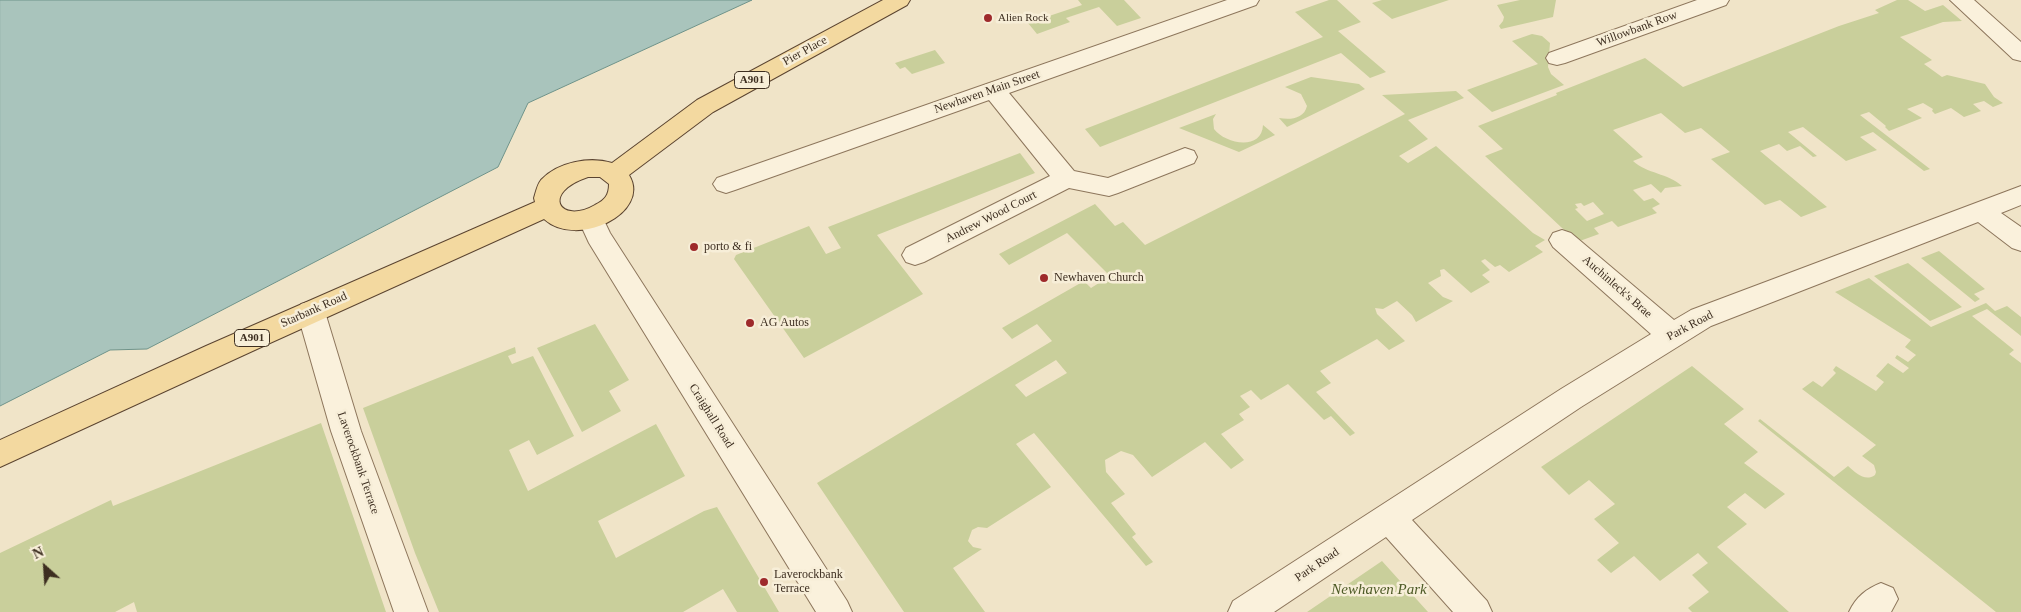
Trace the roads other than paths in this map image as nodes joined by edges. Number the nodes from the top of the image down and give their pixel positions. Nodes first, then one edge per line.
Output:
1 (899, 0) edge
2 (1248, 0) edge
3 (1718, 0) edge
4 (1961, 0) edge
5 (2021, 54) edge
6 (1557, 58) dead end
7 (993, 89) junction
8 (1185, 157) dead end
9 (614, 174) junction
10 (1066, 179) junction
11 (726, 184) dead end
12 (2021, 195) edge
13 (547, 207) junction
14 (1981, 211) junction
15 (591, 219) junction
16 (1562, 240) dead end
17 (2021, 241) edge
18 (915, 255) dead end
19 (311, 312) junction
20 (1672, 334) junction
21 (0, 454) edge
22 (1388, 517) junction
23 (411, 612) edge
24 (835, 612) edge
25 (1245, 612) edge
26 (1475, 612) edge

1 - 9 main road, Pier Place / A901
2 - 7 street, Newhaven Main Street
3 - 6 street, Willowbank Row
4 - 5 street
7 - 10 street
7 - 11 street, Newhaven Main Street
8 - 10 street
9 - 13 main road
9 - 15 main road
10 - 18 street, Andrew Wood Court
12 - 14 street, Park Road
13 - 15 main road
13 - 19 main road, Starbank Road / A901
14 - 17 street
14 - 20 street, Park Road
15 - 24 street, Craighall Road
16 - 20 street, Auchinleck's Brae
19 - 21 main road, Starbank Road / A901
19 - 23 street, Laverockbank Terrace
20 - 22 street, Park Road
22 - 25 street, Park Road
22 - 26 street

